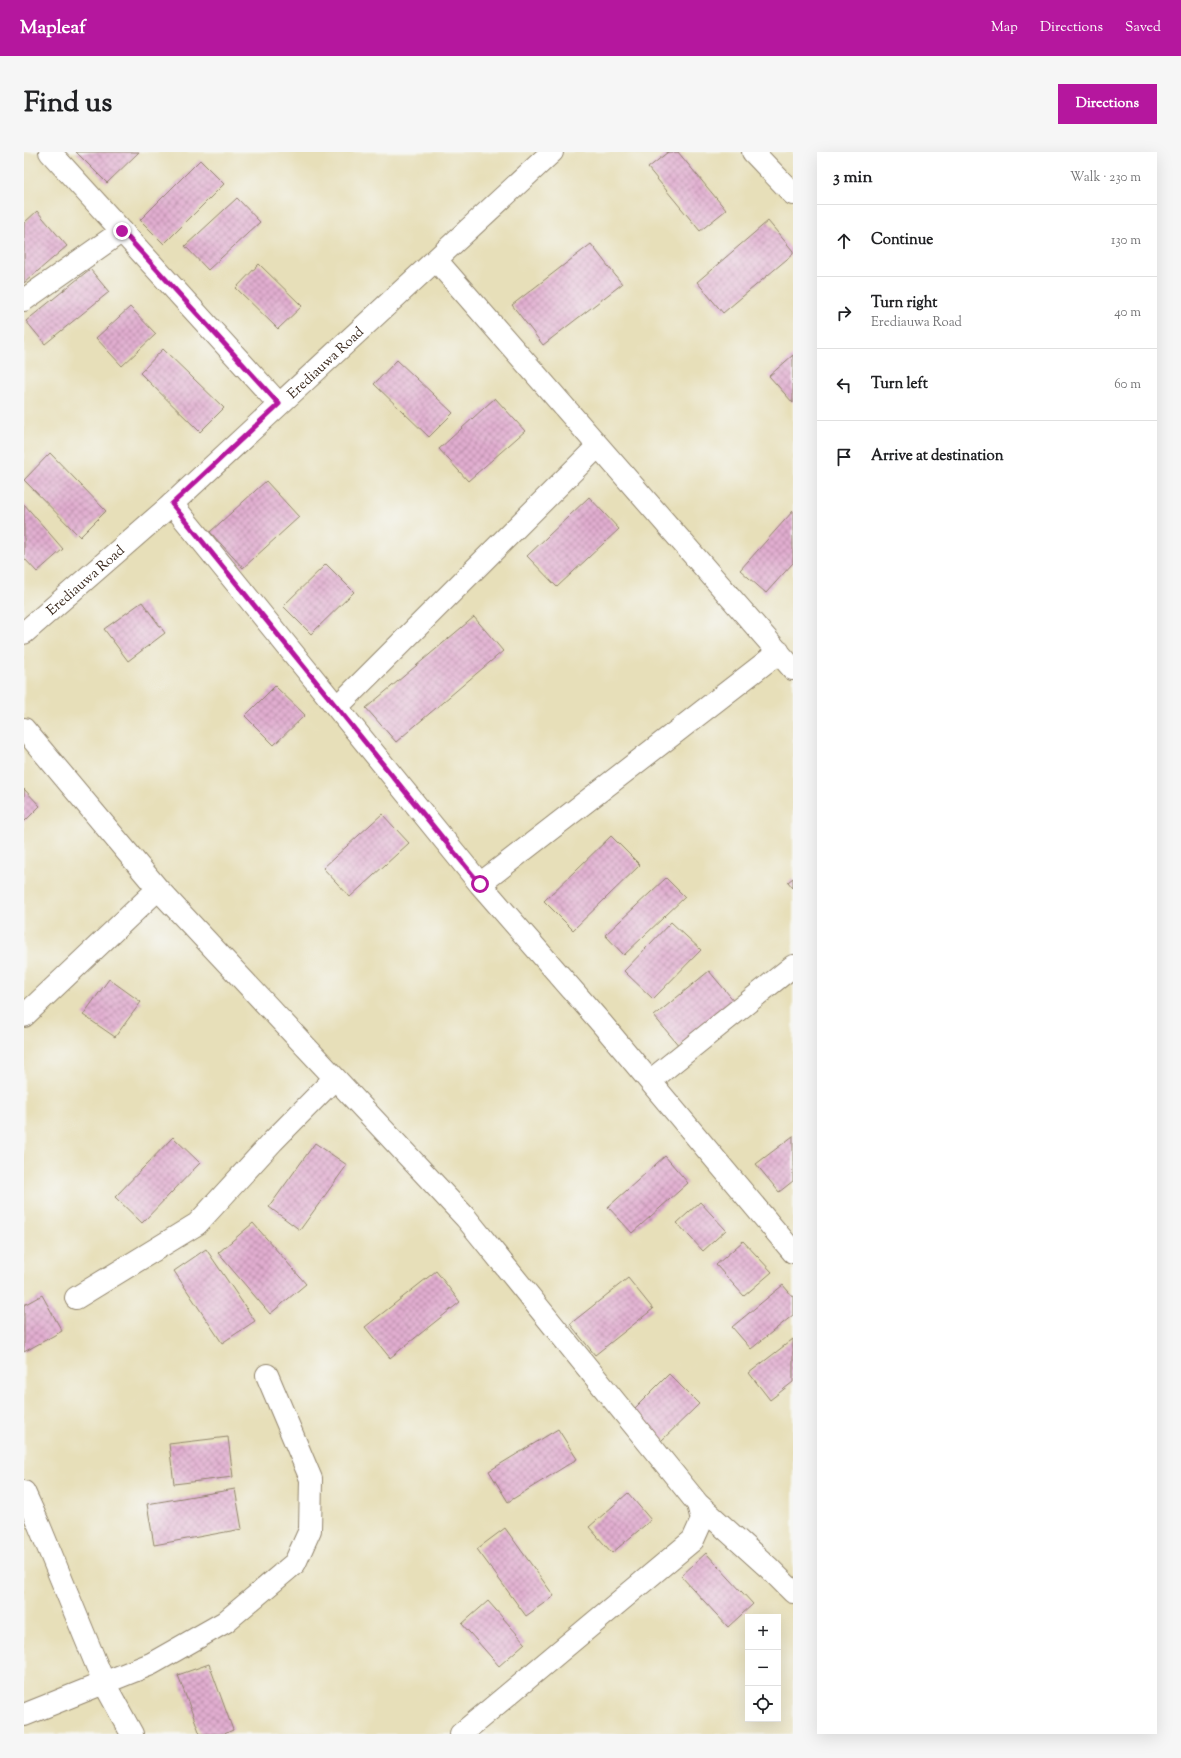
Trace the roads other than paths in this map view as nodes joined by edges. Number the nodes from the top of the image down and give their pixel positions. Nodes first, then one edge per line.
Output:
1 (50, 152) edge
2 (552, 152) edge
3 (753, 152) edge
4 (793, 194) edge
5 (122, 231) junction
6 (436, 260) junction
7 (24, 300) edge
8 (279, 404) junction
9 (598, 446) junction
10 (172, 504) junction
11 (24, 633) edge
12 (779, 652) junction
13 (793, 669) edge
14 (337, 707) junction
15 (24, 729) edge
16 (480, 884) junction
17 (158, 889) junction
18 (793, 966) edge
19 (24, 1016) edge
20 (335, 1078) junction
21 (650, 1081) junction
22 (793, 1252) edge
23 (76, 1298) dead end
24 (267, 1375) dead end
25 (24, 1492) edge
26 (698, 1504) junction
27 (793, 1592) edge
28 (104, 1683) junction
29 (24, 1715) edge
30 (132, 1734) edge
31 (461, 1734) edge

1 - 5 street
2 - 6 street, Erediauwa Road
3 - 4 street
5 - 7 street
5 - 8 street
6 - 8 street, Erediauwa Road
6 - 9 street
8 - 10 street, Erediauwa Road
9 - 12 street
9 - 14 street
10 - 11 street, Erediauwa Road
10 - 14 street
12 - 13 street
12 - 16 street
14 - 16 street
15 - 17 street
16 - 21 street
17 - 19 street
17 - 20 street
18 - 21 street
20 - 23 street
20 - 26 street
21 - 22 street
24 - 28 street
25 - 28 street
26 - 27 street
26 - 31 street
28 - 29 street
28 - 30 street

